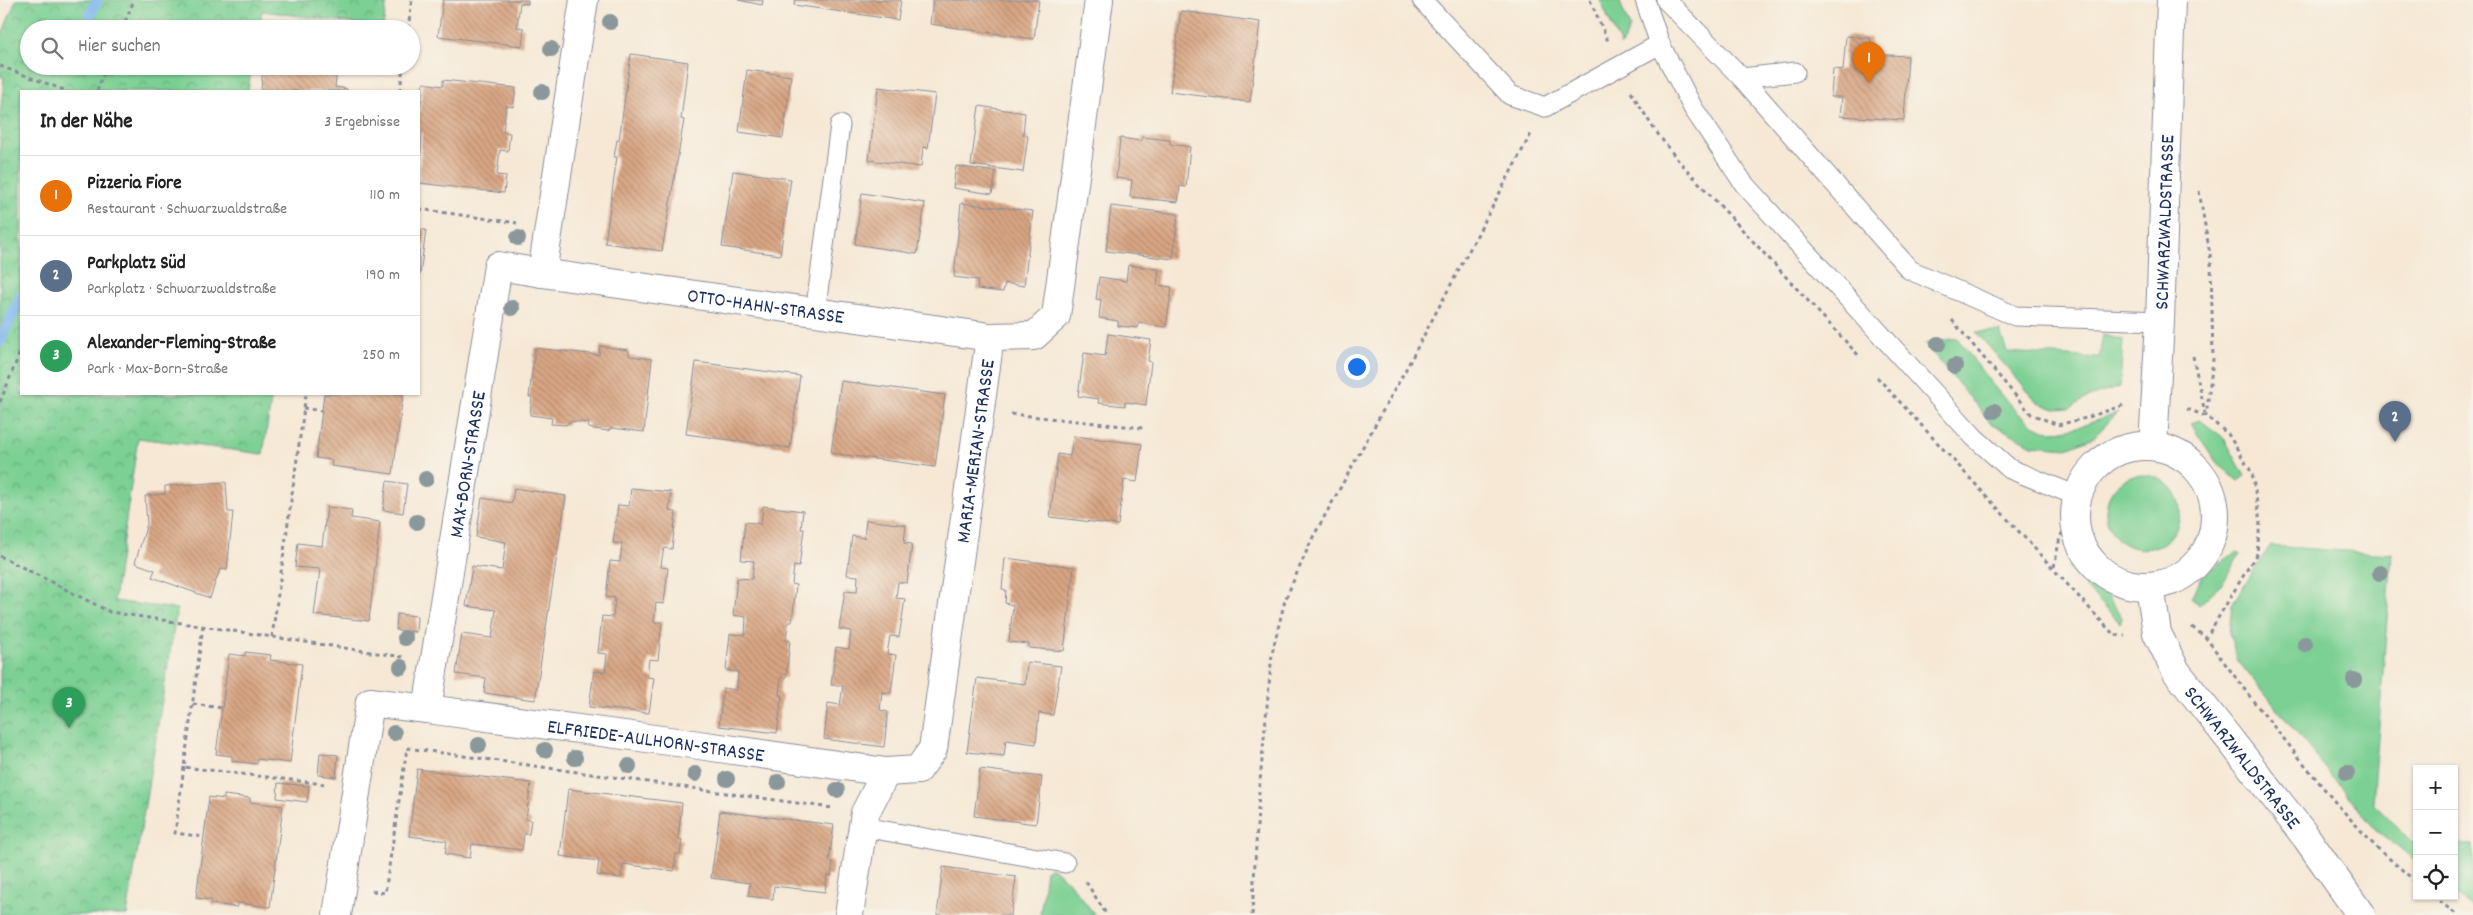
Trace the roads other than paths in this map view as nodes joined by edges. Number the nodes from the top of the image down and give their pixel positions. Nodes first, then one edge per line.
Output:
1 (584, 0) edge
2 (1099, 0) edge
3 (1422, 0) edge
4 (1645, 0) edge
5 (1666, 0) edge
6 (2171, 0) edge
7 (1660, 44) junction
8 (1795, 72) dead end
9 (1742, 78) junction
10 (840, 125) dead end
11 (542, 273) junction
12 (815, 314) junction
13 (2160, 321) junction
14 (990, 337) junction
15 (2153, 446) junction
16 (2076, 504) junction
17 (2150, 586) junction
18 (427, 709) junction
19 (886, 772) junction
20 (864, 820) junction
21 (1065, 863) road end
22 (338, 915) edge
23 (849, 915) edge
24 (2361, 915) edge

1 - 11 street
2 - 14 street, MARIA-MERIAN-STRASSE
3 - 7 lane
4 - 7 lane
5 - 9 lane
6 - 13 street, SCHWARZWALDSTRASSE
7 - 16 lane
8 - 9 lane
9 - 13 lane
10 - 12 lane
11 - 12 street, OTTO-HAHN-STRASSE
11 - 18 street, MAX-BORN-STRASSE
12 - 14 street, OTTO-HAHN-STRASSE
13 - 15 street, SCHWARZWALDSTRASSE
14 - 19 street, MARIA-MERIAN-STRASSE
15 - 16 street
15 - 17 street
16 - 17 street
17 - 24 street, SCHWARZWALDSTRASSE
18 - 19 street, ELFRIEDE-AULHORN-STRASSE
18 - 22 street
19 - 20 street
20 - 21 lane
20 - 23 street

